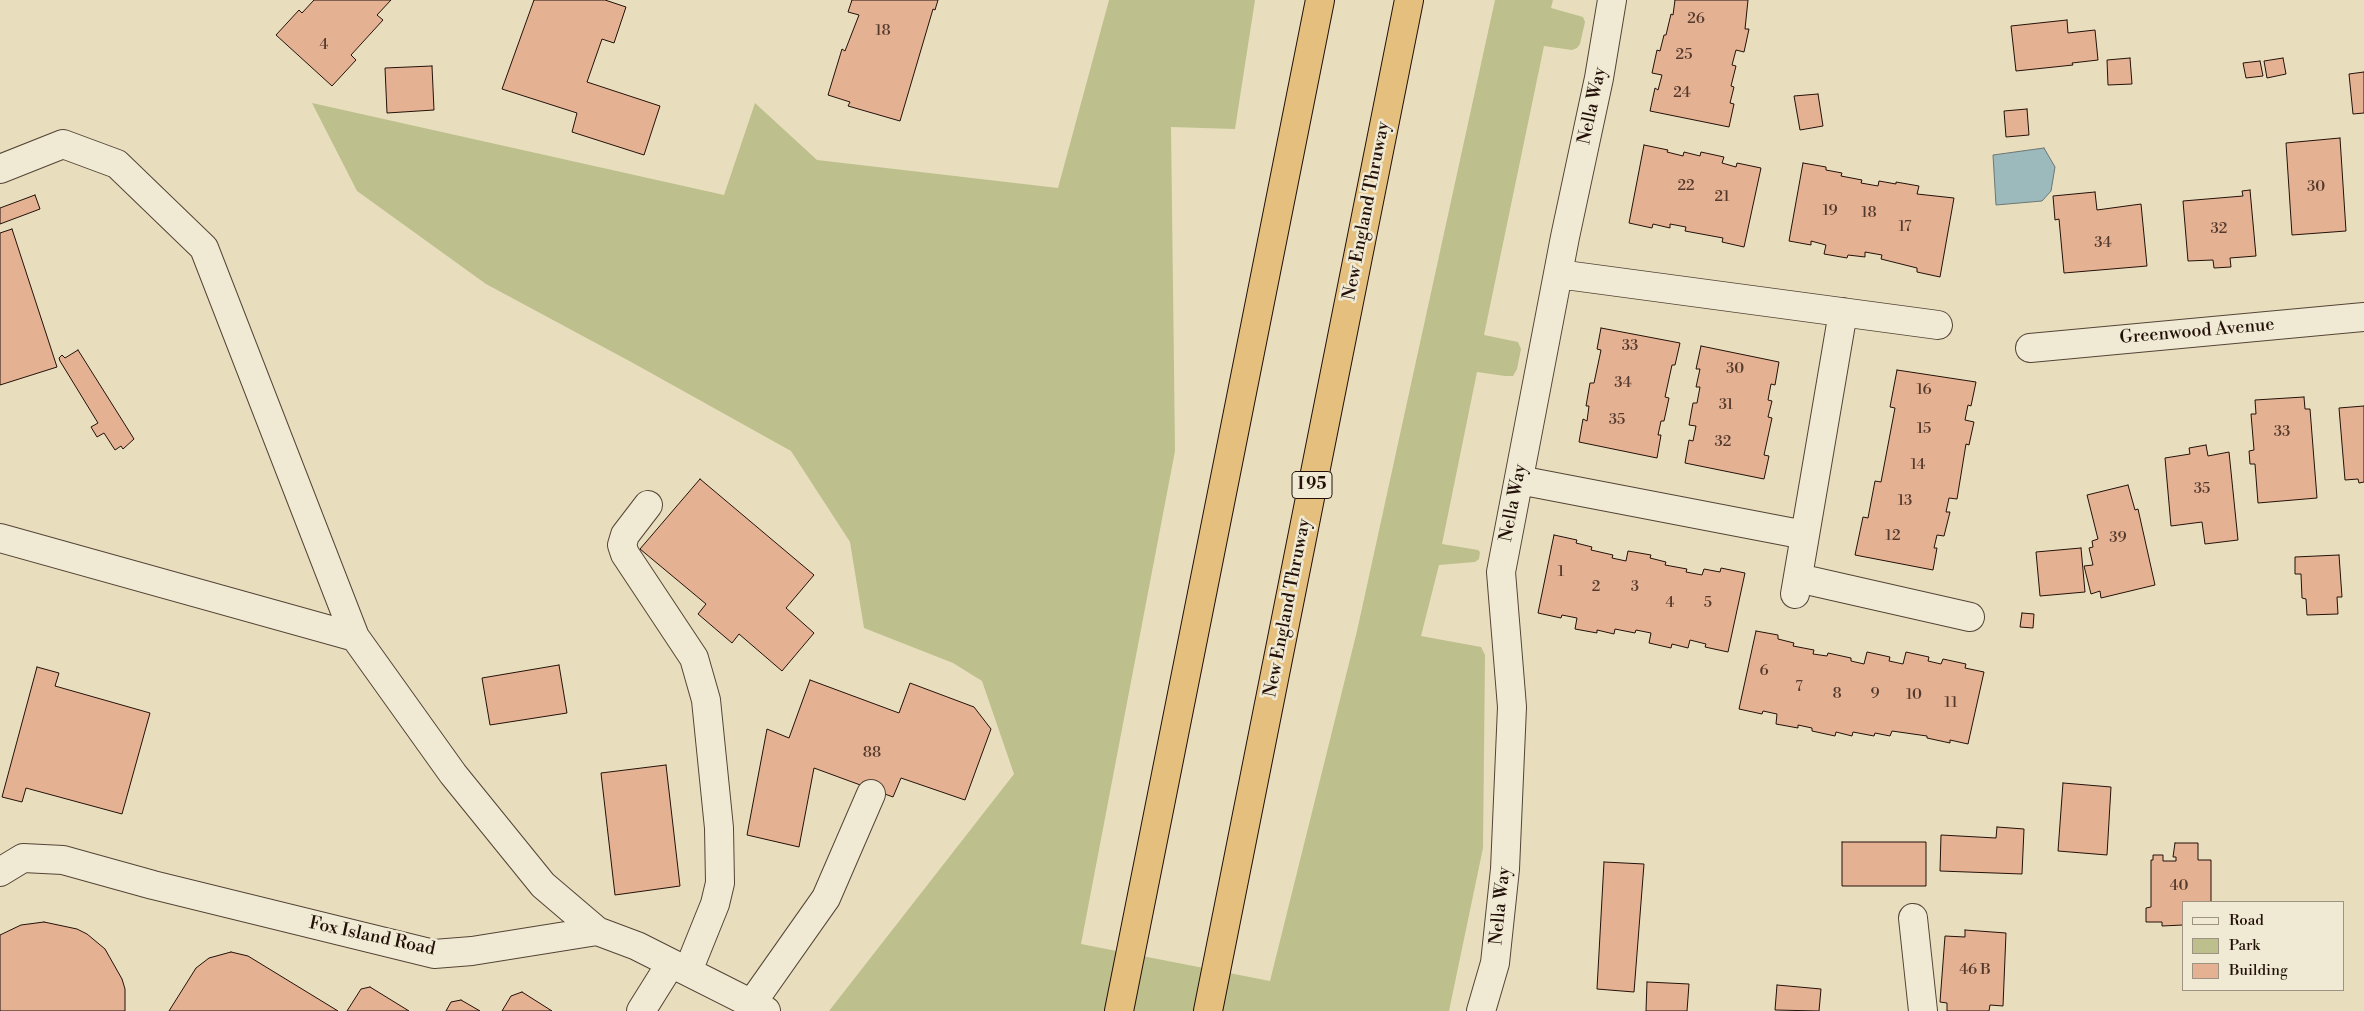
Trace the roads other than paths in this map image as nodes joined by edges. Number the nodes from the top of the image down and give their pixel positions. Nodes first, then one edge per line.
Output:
1 (1320, 0) edge
2 (1409, 0) edge
3 (1612, 0) edge
4 (0, 169) edge
5 (1558, 274) junction
6 (1843, 312) junction
7 (2364, 316) edge
8 (1938, 325) dead end
9 (2030, 348) dead end
10 (1519, 480) junction
11 (648, 505) dead end
12 (1805, 535) junction
13 (0, 538) edge
14 (1970, 617) dead end
15 (355, 637) junction
16 (871, 794) dead end
17 (0, 872) edge
18 (1914, 918) dead end
19 (597, 931) junction
20 (679, 967) junction
21 (759, 1007) edge
22 (641, 1011) edge
23 (1119, 1011) edge
24 (1208, 1011) edge
25 (1481, 1011) edge
26 (1923, 1011) edge

1 - 23 highway
2 - 24 highway, New England Thruway / I 95
3 - 5 street, Nella Way
4 - 15 street
5 - 6 street
5 - 10 street, Nella Way
6 - 8 street
6 - 12 street
7 - 9 street, Greenwood Avenue
10 - 12 street
10 - 25 street, Nella Way
11 - 20 street
12 - 14 street
13 - 15 street
15 - 19 street
16 - 21 street
17 - 19 street, Fox Island Road
18 - 26 street
19 - 20 street, Fox Island Road
20 - 21 street, Fox Island Road
20 - 22 street

